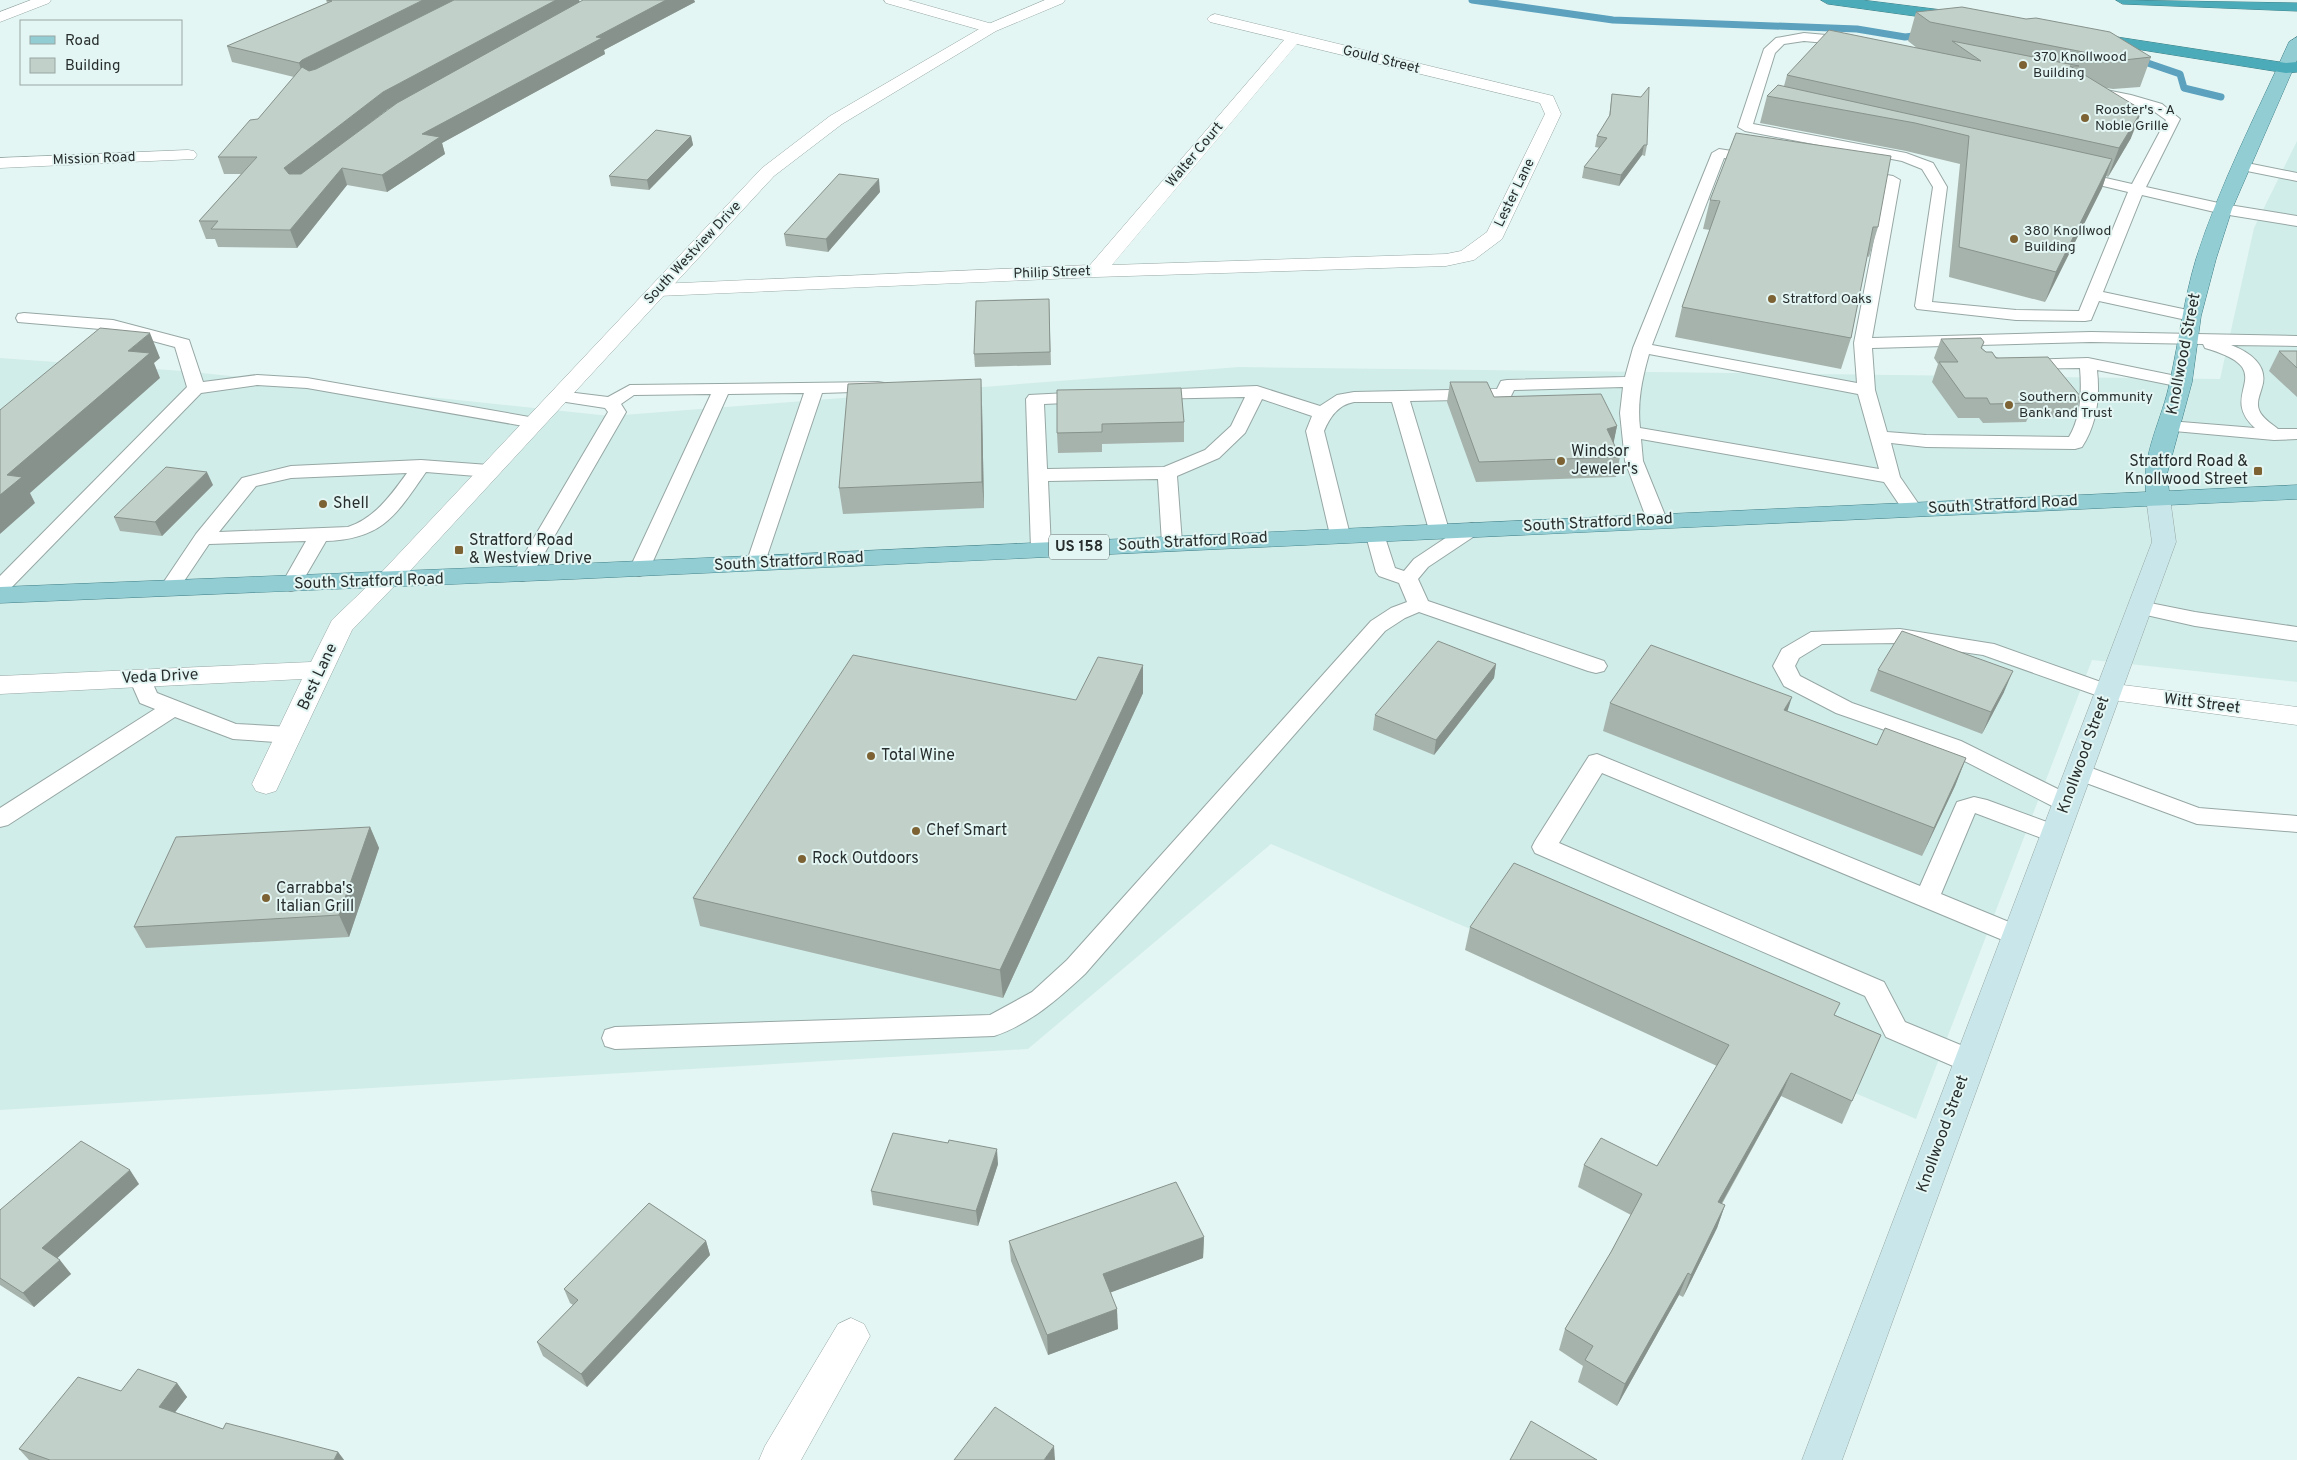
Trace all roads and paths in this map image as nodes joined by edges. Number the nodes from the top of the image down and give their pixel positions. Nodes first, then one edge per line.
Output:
1 (44, 0) edge
2 (890, 0) edge
3 (1058, 0) edge
4 (1828, 0) edge
5 (2123, 0) edge
6 (2297, 6) edge
7 (0, 17) edge
8 (1215, 19) dead end
9 (1973, 20) edge
10 (991, 28) junction
11 (2078, 36) edge
12 (1293, 39) junction
13 (2297, 42) edge
14 (2292, 67) edge
15 (1547, 100) joint
16 (188, 155) dead end
17 (1778, 162) edge
18 (0, 163) edge
19 (2242, 166) junction
20 (1835, 171) edge
21 (2060, 172) edge
22 (2297, 177) edge
23 (2137, 189) junction
24 (2223, 209) junction
25 (2297, 221) edge
26 (1446, 260) joint
27 (1096, 271) junction
28 (658, 290) junction
29 (2093, 294) junction
30 (2191, 316) junction
31 (24, 318) dead end
32 (2188, 338) junction
33 (2297, 341) edge
34 (1863, 343) junction
35 (1642, 348) junction
36 (2088, 362) junction
37 (2004, 366) edge
38 (1632, 382) junction
39 (2181, 382) junction
40 (891, 387) edge
41 (196, 388) junction
42 (814, 389) junction
43 (1866, 390) junction
44 (721, 391) junction
45 (1257, 391) junction
46 (559, 396) junction
47 (1102, 396) edge
48 (1132, 396) edge
49 (1400, 396) junction
50 (611, 403) junction
51 (1322, 413) junction
52 (535, 422) junction
53 (2169, 426) junction
54 (1631, 432) junction
55 (2274, 434) junction
56 (2297, 434) edge
57 (1881, 437) junction
58 (422, 466) junction
59 (489, 471) junction
60 (1167, 473) junction
61 (1040, 475) junction
62 (1891, 477) junction
63 (2297, 492) edge
64 (2158, 498) junction
65 (1912, 509) junction
66 (1657, 520) junction
67 (1472, 529) junction
68 (1439, 530) junction
69 (1375, 532) junction
70 (319, 534) junction
71 (1340, 534) junction
72 (203, 538) junction
73 (1172, 543) junction
74 (1041, 549) junction
75 (756, 564) junction
76 (639, 570) junction
77 (522, 575) junction
78 (1408, 579) junction
79 (386, 581) junction
80 (291, 585) junction
81 (0, 588) edge
82 (169, 589) junction
83 (0, 595) edge
84 (1419, 605) junction
85 (2140, 607) junction
86 (2297, 634) edge
87 (1596, 666) dead end
88 (321, 670) junction
89 (140, 678) junction
90 (0, 685) edge
91 (2107, 692) junction
92 (172, 708) junction
93 (2297, 716) edge
94 (290, 735) junction
95 (2078, 771) junction
96 (266, 784) dead end
97 (2066, 803) junction
98 (0, 819) edge
99 (2297, 824) edge
100 (2055, 834) junction
101 (1927, 899) junction
102 (2017, 936) junction
103 (615, 1038) dead end
104 (1970, 1062) junction
105 (851, 1336) dead end
106 (779, 1460) edge
107 (1822, 1460) edge

1 - 7 street
2 - 10 street
3 - 10 street, South Westview Drive
4 - 9 highway
5 - 6 highway
8 - 12 street, Gould Street
10 - 28 street, South Westview Drive
11 - 14 highway
12 - 15 street, Gould Street
12 - 27 street, Walter Court
13 - 14 main road, Knollwood Street
14 - 19 main road, Knollwood Street
15 - 26 street, Lester Lane
16 - 18 street, Mission Road
17 - 35 lane
19 - 22 lane
19 - 24 main road, Knollwood Street
20 - 34 lane
21 - 23 lane
23 - 24 lane
23 - 29 lane
23 - 29 lane
24 - 25 lane
24 - 30 main road, Knollwood Street
26 - 27 street, Philip Street
27 - 28 street, Philip Street
28 - 46 street, South Westview Drive
29 - 30 lane
30 - 32 main road, Knollwood Street
31 - 41 lane
32 - 33 lane
32 - 34 lane
32 - 39 main road, Knollwood Street
32 - 55 lane
34 - 43 lane
35 - 38 lane
35 - 43 lane
36 - 37 lane
36 - 39 lane
36 - 57 lane
38 - 49 lane
38 - 54 lane
39 - 53 main road, Knollwood Street
40 - 42 lane
41 - 52 lane
41 - 81 lane
42 - 44 lane
42 - 75 lane
43 - 57 lane
44 - 50 lane
44 - 76 lane
45 - 48 lane
45 - 51 lane
45 - 60 lane
46 - 50 lane
46 - 52 street, South Westview Drive
47 - 61 lane
49 - 51 lane
49 - 68 lane
50 - 77 lane
51 - 71 lane
52 - 59 street, South Westview Drive
53 - 55 lane
53 - 64 main road, Knollwood Street
54 - 62 lane
54 - 66 lane
55 - 56 lane
57 - 62 lane
58 - 59 lane
58 - 70 lane
58 - 72 lane
59 - 79 street, South Westview Drive
60 - 61 lane
60 - 73 lane
61 - 74 lane
62 - 65 lane
63 - 64 main road, South Stratford Road / US 158
64 - 65 main road, South Stratford Road / US 158
64 - 85 main road, Knollwood Street
65 - 66 main road, South Stratford Road / US 158
66 - 67 main road, South Stratford Road / US 158
67 - 68 main road, South Stratford Road / US 158
67 - 78 lane
68 - 69 main road, South Stratford Road / US 158
69 - 71 main road, South Stratford Road / US 158
69 - 78 lane
70 - 72 lane
70 - 80 lane
71 - 73 main road, South Stratford Road / US 158
72 - 82 lane
73 - 74 main road, South Stratford Road / US 158
74 - 75 main road, South Stratford Road / US 158
75 - 76 main road, South Stratford Road / US 158
76 - 77 main road, South Stratford Road / US 158
77 - 79 main road, South Stratford Road / US 158
78 - 84 lane
79 - 80 main road, South Stratford Road / US 158
79 - 88 street, Best Lane
80 - 82 main road, South Stratford Road / US 158
82 - 83 main road, South Stratford Road / US 158
84 - 87 lane
84 - 103 lane
85 - 86 lane
85 - 91 main road, Knollwood Street
88 - 89 street, Veda Drive
88 - 94 street, Best Lane
89 - 90 street, Veda Drive
89 - 92 lane
91 - 93 street, Witt Street
91 - 95 main road, Knollwood Street
91 - 97 lane
92 - 94 lane
92 - 98 lane
94 - 96 street, Best Lane
95 - 97 main road, Knollwood Street
95 - 99 lane
97 - 100 main road, Knollwood Street
100 - 101 lane
100 - 102 main road, Knollwood Street
101 - 102 lane
101 - 104 lane
102 - 104 main road, Knollwood Street
104 - 107 main road, Knollwood Street
105 - 106 street

